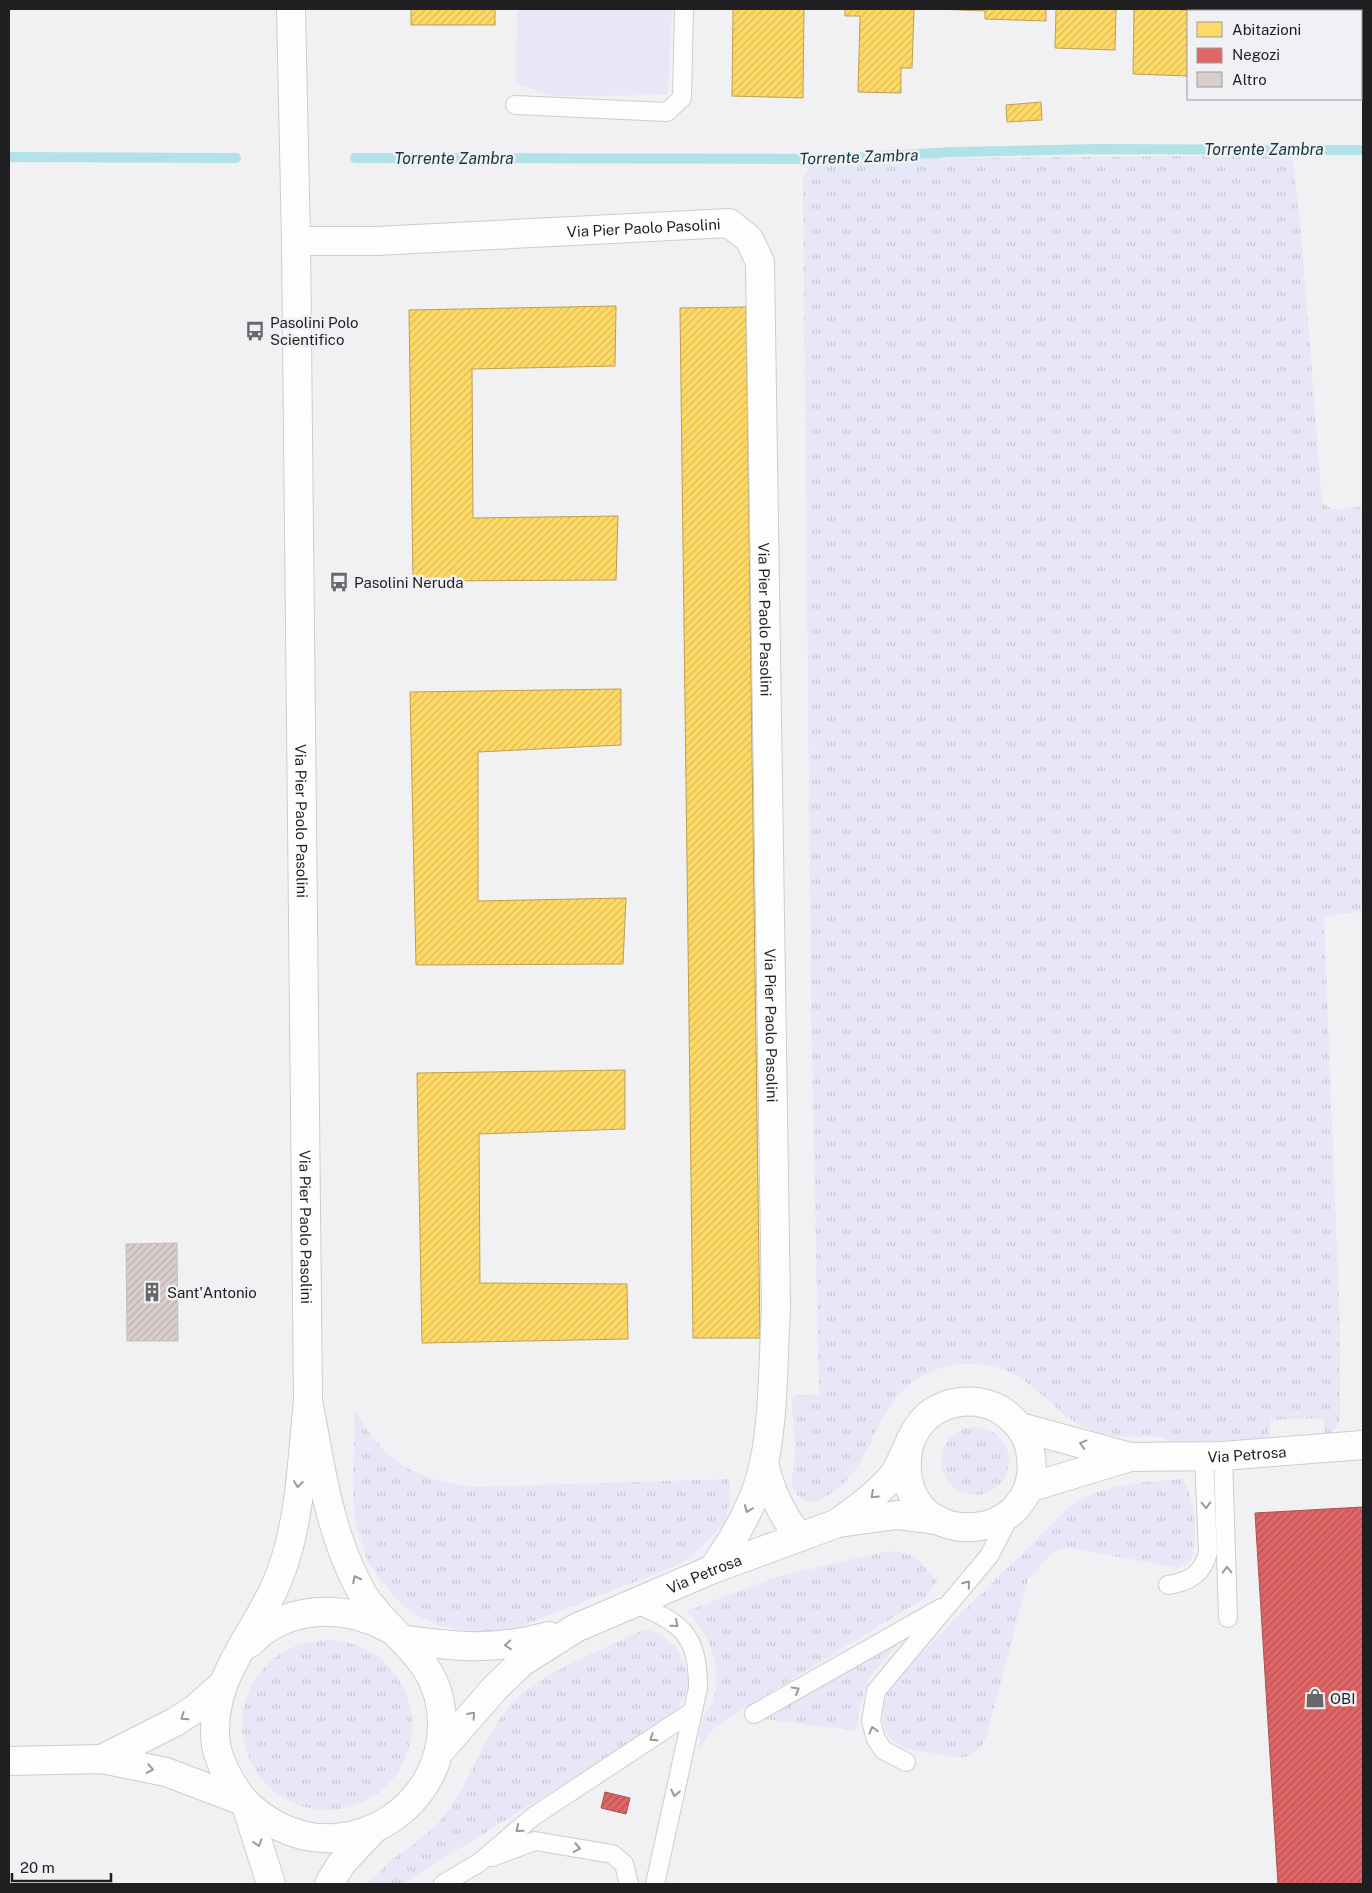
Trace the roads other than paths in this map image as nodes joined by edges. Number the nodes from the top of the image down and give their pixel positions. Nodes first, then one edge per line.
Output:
1 (291, 9) edge
2 (684, 9) edge
3 (515, 105) dead end
4 (296, 241) junction
5 (308, 1401) junction
6 (1020, 1428) junction
7 (910, 1441) junction
8 (1363, 1445) edge
9 (1214, 1456) junction
10 (1130, 1457) junction
11 (764, 1463) junction
12 (1028, 1488) junction
13 (1012, 1511) junction
14 (938, 1520) junction
15 (838, 1523) junction
16 (799, 1537) junction
17 (713, 1569) junction
18 (1168, 1585) dead end
19 (952, 1601) junction
20 (631, 1602) junction
21 (1228, 1618) dead end
22 (572, 1630) junction
23 (400, 1636) junction
24 (225, 1677) junction
25 (694, 1711) junction
26 (754, 1714) dead end
27 (440, 1751) junction
28 (102, 1759) junction
29 (9, 1761) edge
30 (906, 1762) dead end
31 (245, 1802) junction
32 (372, 1831) junction
33 (480, 1862) junction
34 (271, 1884) edge
35 (329, 1884) edge
36 (443, 1884) edge
37 (629, 1884) edge
38 (655, 1884) edge

1 - 4 street, Via Pier Paolo Pasolini
2 - 3 lane
4 - 5 street, Via Pier Paolo Pasolini
4 - 11 street, Via Pier Paolo Pasolini
23 -> 5 street, Via Pier Paolo Pasolini
5 -> 24 street, Via Pier Paolo Pasolini
6 - 7 street, Via Petrosa
10 -> 6 street, Via Petrosa
6 - 12 street, Via Petrosa
7 - 14 street, Via Petrosa
7 -> 15 street, Via Petrosa
8 - 9 street, Via Petrosa
9 - 10 street, Via Petrosa
9 -> 18 lane
21 -> 9 lane
10 - 12 street, Via Petrosa
11 - 16 street, Via Pier Paolo Pasolini
11 -> 17 street, Via Pier Paolo Pasolini
12 - 13 street, Via Petrosa
13 - 14 street, Via Petrosa
19 -> 13 lane
14 - 15 street, Via Petrosa
15 - 16 street, Via Petrosa
16 - 17 street, Via Petrosa
17 - 20 street, Via Petrosa
26 -> 19 lane
30 -> 19 lane
20 - 22 street, Via Petrosa
20 -> 25 lane
22 -> 23 street, Via Petrosa
27 -> 22 street, Via Petrosa
23 - 24 street, Via Pier Paolo Pasolini
23 - 27 street, Via Pier Paolo Pasolini
24 -> 28 street
24 - 31 street, Via Pier Paolo Pasolini
25 -> 33 lane
25 -> 38 lane
27 - 32 street, Via Pier Paolo Pasolini
28 - 29 street
28 -> 31 street
31 - 32 street, Via Pier Paolo Pasolini
31 -> 34 street, Via Pier Paolo Pasolini
32 - 35 street, Via Pier Paolo Pasolini
33 - 36 lane
33 -> 37 lane

